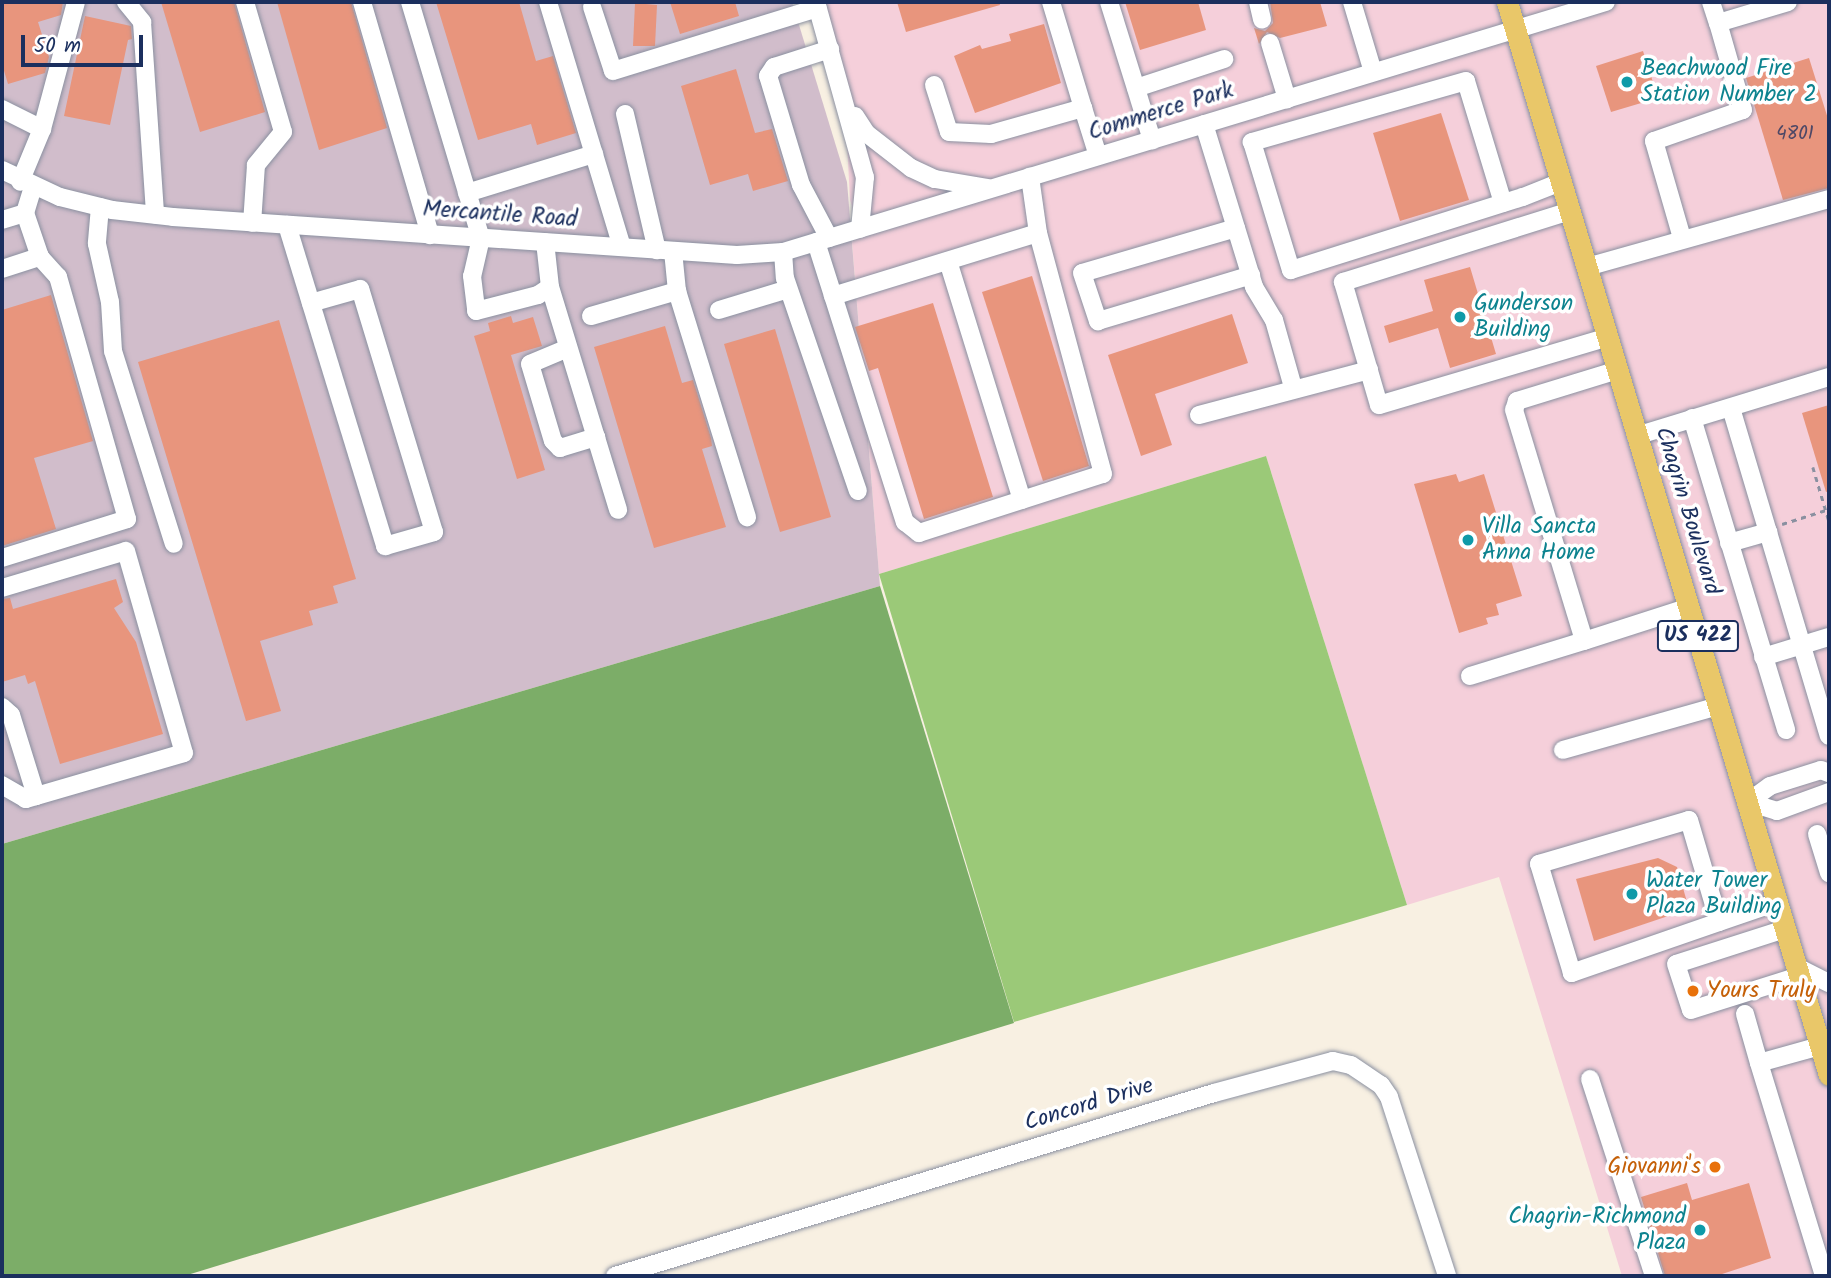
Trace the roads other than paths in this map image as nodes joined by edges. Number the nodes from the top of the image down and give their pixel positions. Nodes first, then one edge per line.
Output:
1 (76, 2) edge
2 (126, 2) edge
3 (245, 2) edge
4 (362, 2) edge
5 (410, 2) edge
6 (548, 2) edge
7 (1051, 2) edge
8 (1109, 2) edge
9 (1258, 2) edge
10 (1352, 2) edge
11 (1507, 2) edge
12 (1606, 2) edge
13 (1711, 2) edge
14 (1788, 2) edge
15 (817, 5) edge
16 (592, 8) dead end
17 (1262, 20) dead end
18 (1718, 23) junction
19 (1515, 29) junction
20 (1270, 43) dead end
21 (830, 49) junction
22 (1224, 60) dead end
23 (1373, 72) junction
24 (934, 85) dead end
25 (1333, 85) junction
26 (1136, 88) junction
27 (1287, 99) junction
28 (845, 102) junction
29 (1083, 108) junction
30 (2, 109) edge
31 (1242, 112) junction
32 (625, 114) dead end
33 (1342, 115) junction
34 (1205, 124) junction
35 (42, 129) junction
36 (1152, 140) junction
37 (1252, 142) junction
38 (594, 154) junction
39 (1098, 156) junction
40 (2, 170) edge
41 (1030, 177) junction
42 (1561, 183) junction
43 (27, 184) junction
44 (993, 189) junction
45 (467, 193) junction
46 (1829, 199) edge
47 (1503, 203) junction
48 (100, 207) junction
49 (1570, 211) junction
50 (25, 212) junction
51 (155, 215) junction
52 (2, 220) edge
53 (253, 223) junction
54 (287, 225) junction
55 (1236, 228) junction
56 (860, 229) junction
57 (1038, 233) junction
58 (430, 234) junction
59 (481, 238) junction
60 (1682, 238) junction
61 (823, 240) junction
62 (545, 242) junction
63 (622, 247) junction
64 (665, 251) junction
65 (783, 252) junction
66 (39, 256) junction
67 (948, 261) junction
68 (1587, 267) junction
69 (2, 269) edge
70 (1251, 275) junction
71 (788, 289) junction
72 (544, 291) junction
73 (677, 291) junction
74 (833, 296) junction
75 (310, 303) junction
76 (719, 310) dead end
77 (592, 316) dead end
78 (1608, 337) junction
79 (568, 348) junction
80 (1369, 370) junction
81 (1618, 370) junction
82 (1829, 377) edge
83 (1293, 387) junction
84 (1731, 408) junction
85 (1199, 415) dead end
86 (1692, 418) junction
87 (1636, 436) junction
88 (596, 437) junction
89 (858, 491) dead end
90 (1022, 500) junction
91 (618, 510) dead end
92 (747, 517) dead end
93 (1770, 530) junction
94 (1729, 543) junction
95 (174, 544) dead end
96 (2, 558) edge
97 (2, 588) edge
98 (1689, 607) junction
99 (1829, 637) edge
100 (1584, 641) junction
101 (1802, 645) junction
102 (1763, 657) junction
103 (1470, 676) dead end
104 (1719, 706) junction
105 (2, 707) edge
106 (1786, 730) dead end
107 (1829, 736) edge
108 (1563, 750) dead end
109 (1829, 773) edge
110 (2, 785) edge
111 (1829, 792) edge
112 (36, 796) junction
113 (1748, 802) junction
114 (1817, 834) dead end
115 (1829, 873) edge
116 (1777, 902) junction
117 (1718, 922) junction
118 (1785, 929) junction
119 (1798, 972) junction
120 (1829, 983) edge
121 (1829, 990) edge
122 (1806, 998) junction
123 (1745, 1014) dead end
124 (1820, 1046) junction
125 (1759, 1063) junction
126 (1829, 1075) edge
127 (1590, 1079) dead end
128 (615, 1276) edge
129 (1447, 1276) edge
130 (1654, 1276) edge
131 (1824, 1276) edge

1 - 35 street
2 - 51 street
3 - 53 street
4 - 58 street
5 - 45 street
6 - 38 street
7 - 29 street
8 - 26 street
9 - 17 street
10 - 23 street
11 - 19 main road, Chagrin Boulevard / US 422
12 - 19 street, Commerce Park
13 - 18 street
14 - 18 street
15 - 16 street
15 - 21 street, Commerce Park
18 - 60 street
19 - 23 street, Commerce Park
19 - 42 main road, Chagrin Boulevard / US 422
20 - 27 street
21 - 28 street, Commerce Park
21 - 61 street
22 - 26 street
23 - 25 street, Commerce Park
24 - 29 street
25 - 27 street, Commerce Park
25 - 33 street
26 - 36 street
27 - 31 street, Commerce Park
28 - 44 street, Commerce Park
28 - 56 street, Commerce Park
29 - 39 street
30 - 35 street
31 - 34 street, Commerce Park
31 - 37 street
32 - 64 street
33 - 37 street
33 - 47 street
34 - 36 street, Commerce Park
34 - 55 street
35 - 43 street
36 - 39 street, Commerce Park
37 - 47 street
38 - 45 street
38 - 63 street
39 - 41 street, Commerce Park
40 - 43 street, Mercantile Road
41 - 44 street, Commerce Park
41 - 57 street
42 - 47 street
42 - 49 main road, Chagrin Boulevard / US 422
43 - 48 street, Mercantile Road
43 - 50 street
44 - 56 street, Mercantile Road
45 - 59 street
46 - 60 street
48 - 51 street, Mercantile Road
48 - 95 street
49 - 68 main road, Chagrin Boulevard / US 422
49 - 80 street
50 - 52 street
50 - 66 street
51 - 53 street, Mercantile Road
53 - 54 street, Mercantile Road
54 - 58 street, Mercantile Road
54 - 75 street
55 - 70 street
55 - 70 street
56 - 61 street, Mercantile Road
57 - 67 street
57 - 90 street
58 - 59 street, Mercantile Road
59 - 62 street, Mercantile Road
59 - 72 street
60 - 68 street
61 - 65 street, Mercantile Road
61 - 74 street
62 - 63 street, Mercantile Road
62 - 72 street
63 - 64 street, Mercantile Road
64 - 65 street, Mercantile Road
64 - 73 street
65 - 71 street
66 - 69 street
66 - 96 street
67 - 74 street
67 - 90 street
68 - 78 main road, Chagrin Boulevard / US 422
70 - 83 street
71 - 76 street
71 - 89 street
72 - 79 street
73 - 77 street
73 - 92 street
74 - 90 street
75 - 75 street
78 - 80 street
78 - 81 main road, Chagrin Boulevard / US 422
79 - 88 street
79 - 88 street
80 - 83 street
81 - 87 main road, Chagrin Boulevard / US 422
81 - 100 street
82 - 84 street
83 - 85 street
84 - 86 street
84 - 93 street
86 - 87 street
86 - 94 street
87 - 98 main road, Chagrin Boulevard / US 422
88 - 91 street
93 - 94 street
93 - 101 street
94 - 102 street
97 - 112 street
98 - 100 street
98 - 104 main road, Chagrin Boulevard / US 422
99 - 101 street
100 - 103 street
101 - 102 street
101 - 107 street
102 - 106 street
104 - 108 street
104 - 113 main road, Chagrin Boulevard / US 422
105 - 112 street
109 - 113 street
110 - 112 street
111 - 113 street
113 - 116 main road, Chagrin Boulevard / US 422
114 - 115 street
116 - 117 street
116 - 118 main road, Chagrin Boulevard / US 422
117 - 117 street
118 - 119 main road, Chagrin Boulevard / US 422
118 - 119 street
119 - 120 street
119 - 122 main road, Chagrin Boulevard / US 422
121 - 122 street
122 - 124 main road, Chagrin Boulevard / US 422
123 - 125 street
124 - 125 street
124 - 126 main road, Chagrin Boulevard / US 422
125 - 131 street
127 - 130 street
128 - 129 street, Concord Drive

